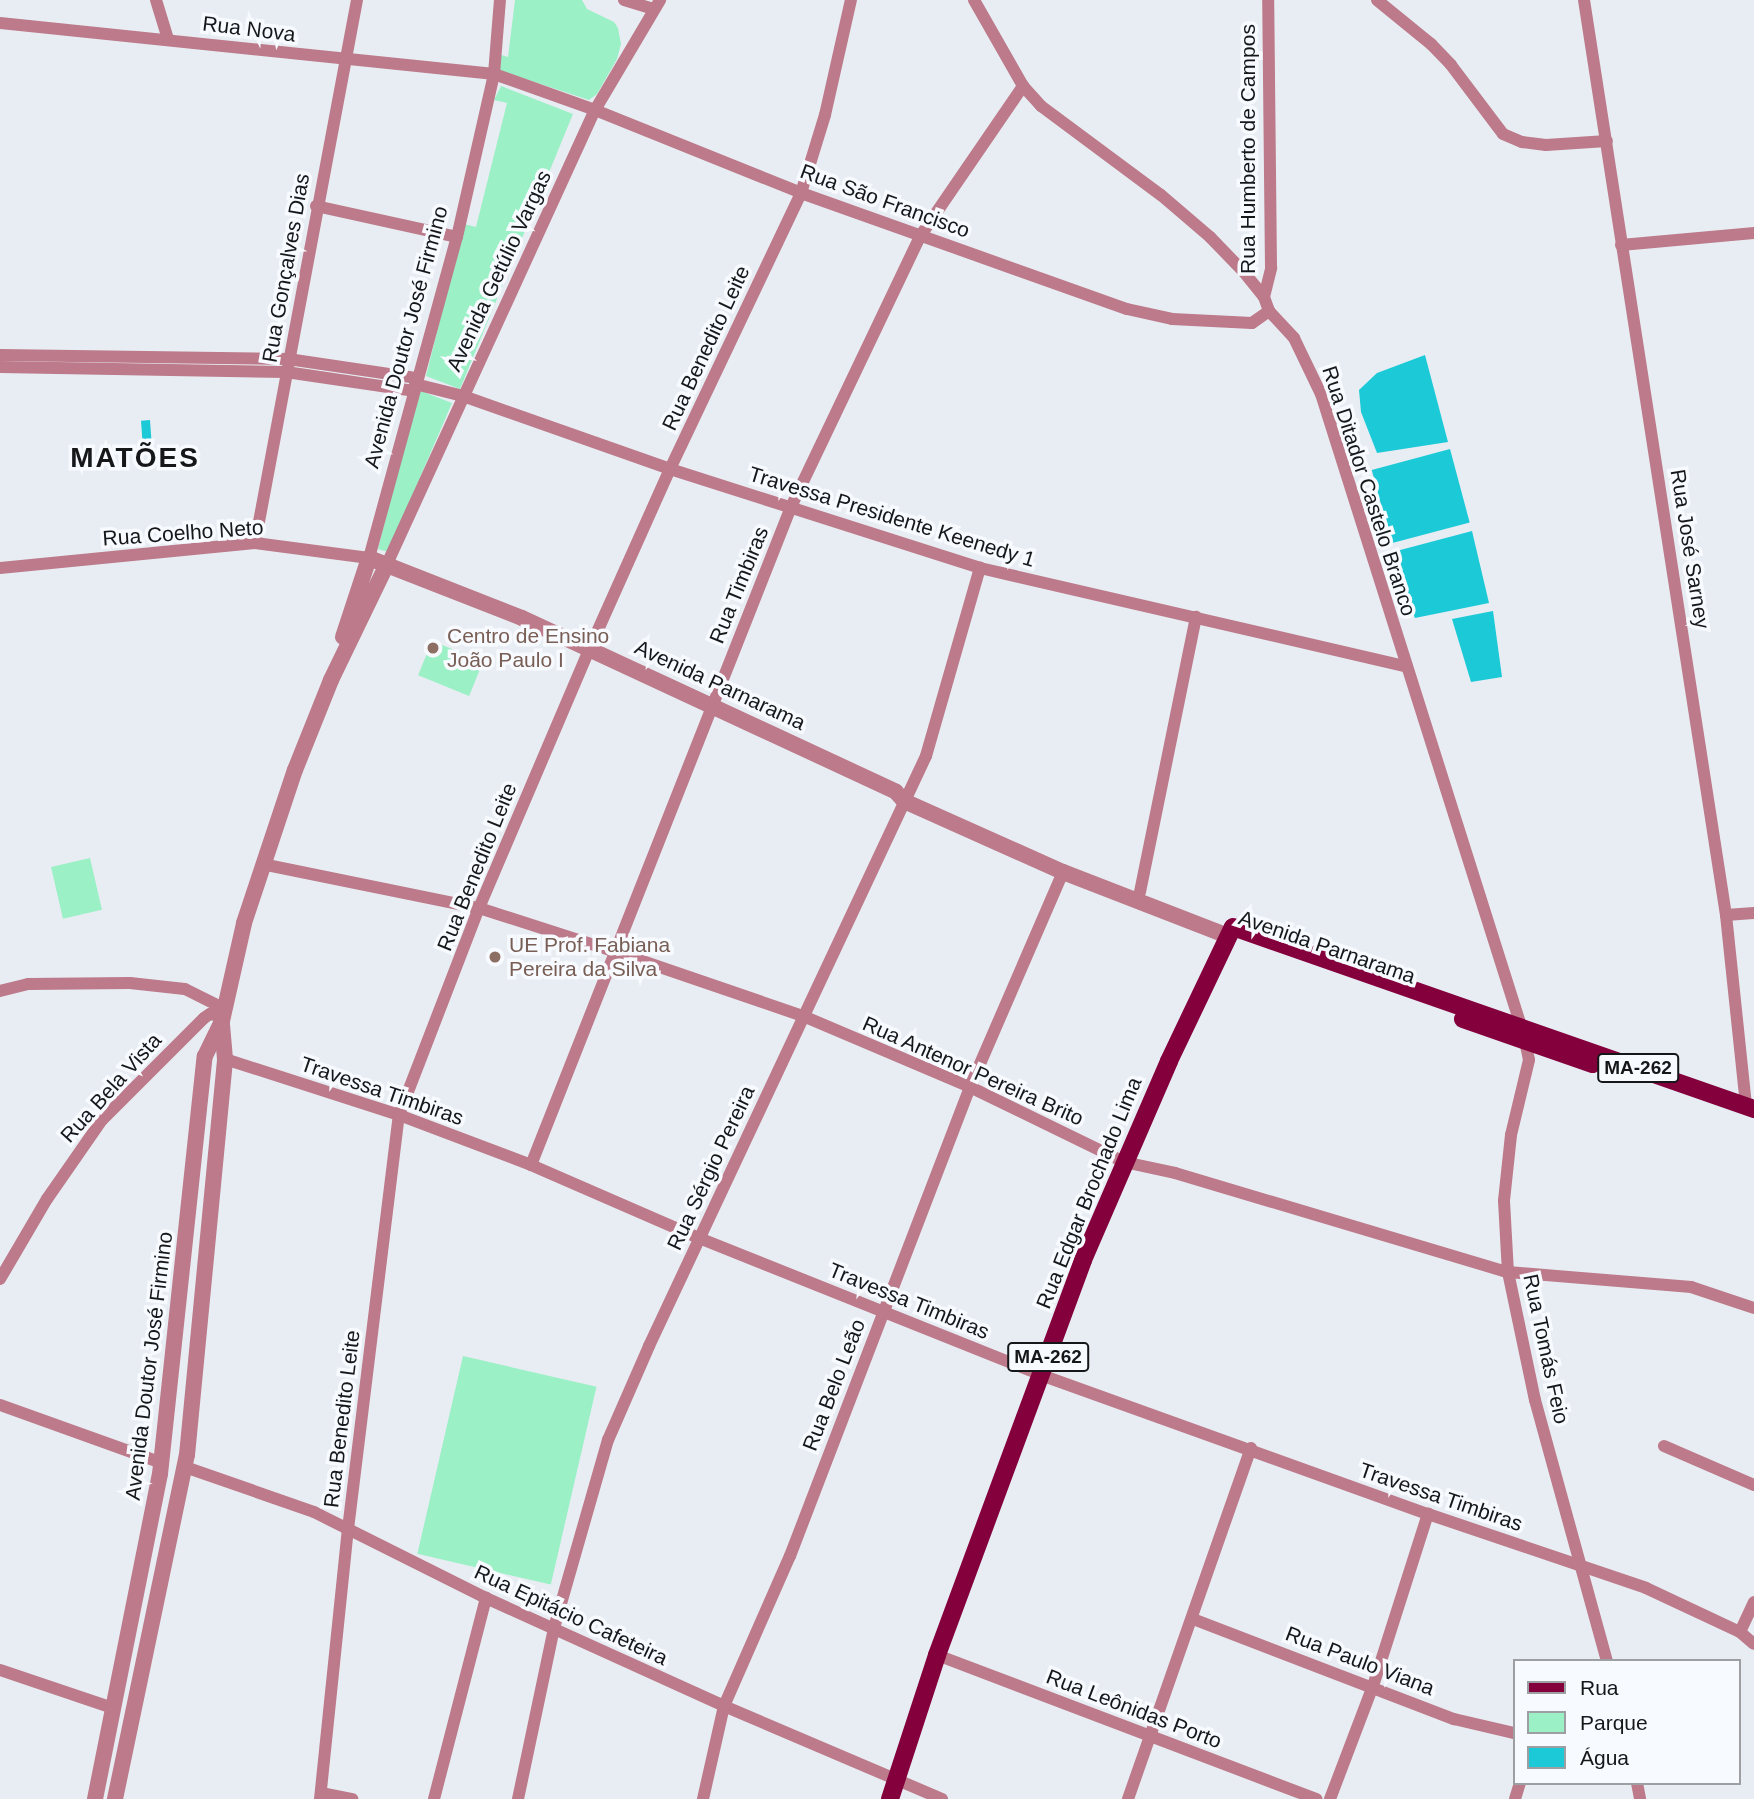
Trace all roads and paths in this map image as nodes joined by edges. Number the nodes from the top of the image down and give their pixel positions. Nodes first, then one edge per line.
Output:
1 (156, 0) edge
2 (357, 0) edge
3 (500, 0) edge
4 (624, 0) edge
5 (851, 0) edge
6 (974, 0) edge
7 (1268, 0) edge
8 (1377, 0) edge
9 (1584, 0) edge
10 (657, 5) edge
11 (0, 23) edge
12 (168, 39) junction
13 (344, 59) junction
14 (494, 74) junction
15 (1023, 86) junction
16 (594, 110) junction
17 (1607, 141) junction
18 (801, 193) junction
19 (316, 206) junction
20 (1754, 233) edge
21 (921, 235) junction
22 (457, 237) junction
23 (1621, 245) junction
24 (1264, 297) junction
25 (1269, 311) junction
26 (0, 355) edge
27 (287, 366) junction
28 (0, 367) edge
29 (415, 384) junction
30 (463, 396) junction
31 (670, 469) junction
32 (791, 508) junction
33 (256, 543) junction
34 (369, 558) junction
35 (387, 564) junction
36 (0, 568) edge
37 (980, 568) junction
38 (1196, 617) junction
39 (589, 650) junction
40 (1406, 666) junction
41 (331, 680) junction
42 (711, 705) junction
43 (903, 795) junction
44 (262, 864) junction
45 (1064, 868) junction
46 (1139, 896) junction
47 (479, 908) junction
48 (1754, 913) edge
49 (1726, 915) junction
50 (1231, 932) junction
51 (613, 951) junction
52 (0, 991) edge
53 (223, 1016) junction
54 (803, 1016) junction
55 (1514, 1030) junction
56 (205, 1056) junction
57 (225, 1059) junction
58 (970, 1087) junction
59 (1749, 1113) edge
60 (399, 1115) junction
61 (1124, 1161) junction
62 (531, 1164) junction
63 (190, 1190) junction
64 (213, 1193) junction
65 (699, 1238) junction
66 (1508, 1272) junction
67 (0, 1279) edge
68 (1754, 1308) edge
69 (882, 1312) junction
70 (1041, 1375) junction
71 (0, 1405) edge
72 (1664, 1446) dead end
73 (1251, 1448) junction
74 (162, 1462) junction
75 (185, 1468) junction
76 (1754, 1485) edge
77 (1428, 1514) junction
78 (348, 1529) junction
79 (1581, 1566) junction
80 (486, 1598) junction
81 (1754, 1602) edge
82 (1193, 1619) junction
83 (554, 1628) junction
84 (1740, 1632) junction
85 (1754, 1644) edge
86 (937, 1655) junction
87 (1606, 1659) edge
88 (0, 1670) edge
89 (1373, 1686) junction
90 (724, 1706) junction
91 (113, 1709) junction
92 (1512, 1733) edge
93 (1148, 1735) junction
94 (896, 1778) junction
95 (320, 1796) edge
96 (94, 1799) edge
97 (115, 1799) edge
98 (352, 1799) edge
99 (434, 1799) edge
100 (518, 1799) edge
101 (703, 1799) edge
102 (890, 1799) edge
103 (942, 1799) edge
104 (1128, 1799) edge
105 (1317, 1799) edge
106 (1330, 1799) edge

1 - 12 street
2 - 13 street, Rua Gonçalves Dias
3 - 14 street, Avenida Doutor José Firmino
4 - 10 street
5 - 18 street, Rua Benedito Leite
6 - 15 street, Rua Ditador Castelo Branco
7 - 24 street, Rua Humberto de Campos
8 - 17 street
9 - 17 street, Rua José Sarney
10 - 16 street, Avenida Getúlio Vargas
11 - 12 street, Rua Nova
12 - 13 street, Rua Nova
13 - 14 street, Rua Nova
13 - 19 street, Rua Gonçalves Dias
14 - 16 street, Rua São Francisco
14 - 22 street, Avenida Doutor José Firmino
15 - 21 street, Rua Timbiras
15 - 24 street, Rua Ditador Castelo Branco
16 - 18 street, Rua São Francisco
16 - 30 street, Avenida Getúlio Vargas
17 - 23 street, Rua José Sarney
18 - 21 street, Rua São Francisco
18 - 31 street, Rua Benedito Leite
19 - 22 street
19 - 27 street, Rua Gonçalves Dias
20 - 23 street
21 - 25 street, Rua São Francisco
21 - 32 street, Rua Timbiras
22 - 29 street, Avenida Doutor José Firmino
23 - 49 street, Rua José Sarney
24 - 25 street, Rua Ditador Castelo Branco
25 - 40 street, Rua Ditador Castelo Branco
26 - 27 street
27 - 28 street
27 - 29 street, Travessa Presidente Keenedy 1
27 - 33 street, Rua Gonçalves Dias
29 - 30 street, Travessa Presidente Keenedy 1
29 - 34 street, Avenida Doutor José Firmino
30 - 31 street, Travessa Presidente Keenedy 1
30 - 35 street, Avenida Getúlio Vargas
31 - 32 street, Travessa Presidente Keenedy 1
31 - 39 street, Rua Benedito Leite
32 - 37 street, Travessa Presidente Keenedy 1
32 - 42 street, Rua Timbiras
33 - 34 street, Rua Coelho Neto
33 - 36 street, Rua Coelho Neto
34 - 35 street, Avenida Parnarama / MA-262
34 - 41 street, Avenida Doutor José Firmino
35 - 39 street, Avenida Parnarama / MA-262
35 - 41 street, Avenida Doutor José Firmino
37 - 38 street, Travessa Presidente Keenedy 1
37 - 43 street, Rua Sérgio Pereira
38 - 40 street, Travessa Presidente Keenedy 1
38 - 46 street
39 - 42 street, Avenida Parnarama / MA-262
39 - 47 street, Rua Benedito Leite
40 - 55 street, Rua Ditador Castelo Branco
41 - 44 street, Avenida Doutor José Firmino
42 - 43 street, Avenida Parnarama / MA-262
42 - 51 street, Rua Timbiras
43 - 45 street, Avenida Parnarama / MA-262
43 - 54 street, Rua Sérgio Pereira
44 - 47 street, Rua Antenor Pereira Brito
44 - 53 street, Avenida Doutor José Firmino
45 - 46 street, Avenida Parnarama / MA-262
45 - 58 street, Rua Belo Leão
46 - 50 street, Avenida Parnarama / MA-262
47 - 51 street, Rua Antenor Pereira Brito
47 - 60 street, Rua Benedito Leite
48 - 49 street
49 - 59 street, Rua José Sarney
50 - 55 main road, Avenida Parnarama / MA-262
50 - 61 main road, Rua Edgar Brochado Lima / MA-262
51 - 54 street, Rua Antenor Pereira Brito
51 - 62 street, Rua Timbiras
52 - 53 street
53 - 56 street, Avenida Doutor José Firmino
53 - 57 street, Avenida Doutor José Firmino
53 - 67 street, Rua Bela Vista
54 - 58 street, Rua Antenor Pereira Brito
54 - 65 street, Rua Sérgio Pereira
55 - 59 main road, Avenida Parnarama / MA-262
55 - 66 street, Rua Tomás Feio
56 - 57 street
56 - 63 street, Avenida Doutor José Firmino
57 - 60 street, Travessa Timbiras
57 - 64 street, Avenida Doutor José Firmino
58 - 61 street, Rua Antenor Pereira Brito
58 - 69 street, Rua Belo Leão
60 - 62 street, Travessa Timbiras
60 - 78 street, Rua Benedito Leite
61 - 66 street, Rua Antenor Pereira Brito
61 - 70 main road, Rua Edgar Brochado Lima / MA-262
62 - 65 street, Travessa Timbiras
63 - 64 street
63 - 74 street, Avenida Doutor José Firmino
64 - 75 street, Avenida Doutor José Firmino
65 - 69 street, Travessa Timbiras
65 - 83 street, Rua Sérgio Pereira
66 - 68 street, Rua Antenor Pereira Brito
66 - 79 street, Rua Tomás Feio
69 - 70 street, Travessa Timbiras
69 - 90 street, Rua Belo Leão
70 - 73 street, Travessa Timbiras
70 - 86 main road, Rua Edgar Brochado Lima / MA-262
71 - 74 street
72 - 76 street
73 - 77 street, Travessa Timbiras
73 - 82 street
74 - 75 street
74 - 75 street
74 - 91 street, Avenida Doutor José Firmino
75 - 78 street, Rua Epitácio Cafeteira
75 - 97 street, Avenida Doutor José Firmino
77 - 79 street, Travessa Timbiras
77 - 89 street
78 - 80 street, Rua Epitácio Cafeteira
78 - 95 street, Rua Benedito Leite
79 - 84 street, Travessa Timbiras
79 - 87 street, Rua Tomás Feio
80 - 83 street, Rua Epitácio Cafeteira
80 - 99 street
81 - 84 street
82 - 89 street, Rua Paulo Viana
82 - 93 street
83 - 90 street, Rua Epitácio Cafeteira
83 - 100 street, Rua Sérgio Pereira
84 - 85 street, Travessa Timbiras
86 - 93 street, Rua Leônidas Porto
86 - 94 main road, Rua Edgar Brochado Lima / MA-262
88 - 91 street
89 - 92 street, Rua Paulo Viana
89 - 106 street
90 - 94 street, Rua Epitácio Cafeteira
90 - 101 street, Rua Belo Leão
91 - 96 street, Avenida Doutor José Firmino
93 - 104 street
93 - 105 street, Rua Leônidas Porto
94 - 102 main road, Rua Edgar Brochado Lima / MA-262
94 - 103 street, Rua Epitácio Cafeteira
95 - 98 street

